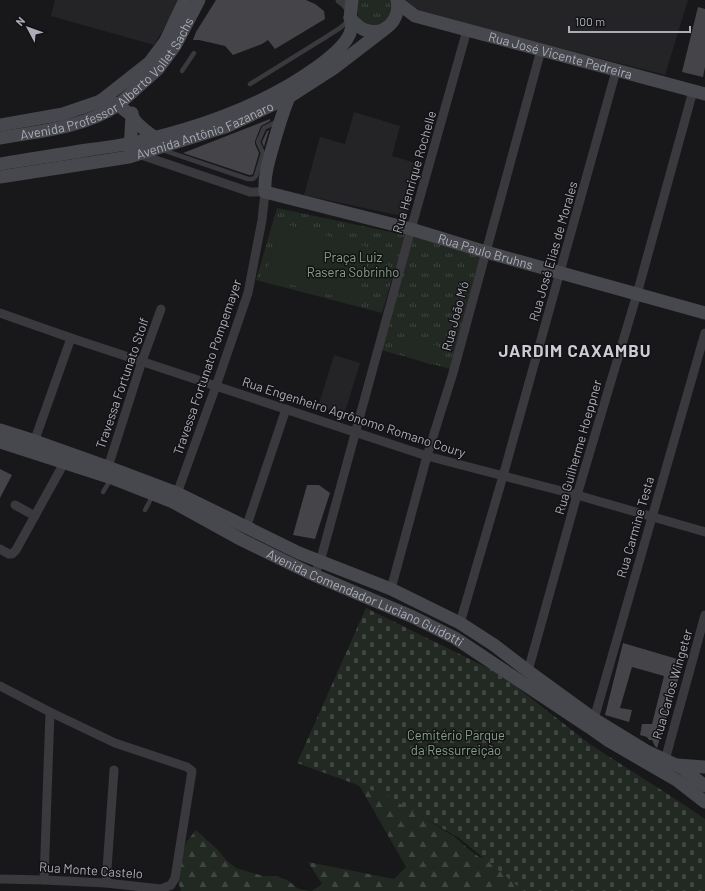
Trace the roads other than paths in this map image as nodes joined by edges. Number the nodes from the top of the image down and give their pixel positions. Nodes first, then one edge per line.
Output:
1 (185, 0) edge
2 (193, 0) edge
3 (199, 0) edge
4 (340, 0) edge
5 (398, 2) edge
6 (351, 10) edge
7 (415, 16) junction
8 (190, 18) junction
9 (389, 26) junction
10 (467, 30) junction
11 (541, 50) junction
12 (194, 53) dead end
13 (616, 71) junction
14 (182, 72) dead end
15 (250, 84) dead end
16 (134, 92) junction
17 (699, 93) edge
18 (289, 97) junction
19 (103, 99) junction
20 (118, 105) junction
21 (132, 116) junction
22 (280, 120) junction
23 (62, 121) junction
24 (0, 125) edge
25 (0, 138) edge
26 (131, 143) junction
27 (156, 143) junction
28 (134, 155) junction
29 (0, 164) edge
30 (0, 177) edge
31 (265, 192) junction
32 (411, 229) junction
33 (486, 252) junction
34 (560, 272) junction
35 (637, 294) junction
36 (161, 309) dead end
37 (705, 313) edge
38 (1, 316) edge
39 (705, 333) edge
40 (71, 338) junction
41 (142, 362) junction
42 (216, 386) junction
43 (286, 409) junction
44 (0, 430) edge
45 (355, 432) junction
46 (0, 442) edge
47 (33, 446) junction
48 (428, 456) junction
49 (64, 463) junction
50 (110, 472) junction
51 (503, 476) junction
52 (103, 492) dead end
53 (154, 494) junction
54 (577, 495) junction
55 (175, 497) junction
56 (15, 505) dead end
57 (145, 510) dead end
58 (35, 516) junction
59 (652, 517) junction
60 (246, 528) junction
61 (705, 532) edge
62 (0, 549) edge
63 (320, 562) junction
64 (314, 575) junction
65 (391, 589) junction
66 (705, 615) edge
67 (460, 623) junction
68 (528, 671) junction
69 (0, 686) edge
70 (50, 712) junction
71 (591, 723) junction
72 (670, 762) junction
73 (705, 767) edge
74 (114, 770) dead end
75 (705, 786) edge
76 (704, 799) edge
77 (0, 879) edge
78 (44, 880) junction
79 (106, 883) junction

1 - 19 main road, Avenida Professor Alberto Vollet Sachs
2 - 8 main road
3 - 8 main road, Avenida Professor Alberto Vollet Sachs
4 - 6 street
5 - 7 main road, Rua José Vicente Pedreira
5 - 9 main road
6 - 9 main road
6 - 15 lane
6 - 27 main road, Avenida Antônio Fazanaro
7 - 9 main road
7 - 10 main road, Rua José Vicente Pedreira
8 - 16 main road, Avenida Professor Alberto Vollet Sachs
9 - 18 main road, Avenida Antônio Fazanaro
10 - 11 main road, Rua José Vicente Pedreira
10 - 32 street, Rua Henrique Rochelle
11 - 13 main road, Rua José Vicente Pedreira
11 - 33 street, Rua João Mó
12 - 14 lane
13 - 17 main road, Rua José Vicente Pedreira
13 - 34 street, Rua José Elias de Morales
16 - 20 main road, Avenida Professor Alberto Vollet Sachs
16 - 21 main road
17 - 35 street, Rua Guilherme Hoeppner
18 - 22 main road
18 - 27 main road, Avenida Antônio Fazanaro
19 - 20 main road
19 - 23 main road, Avenida Professor Alberto Vollet Sachs
20 - 21 main road
20 - 23 main road, Avenida Professor Alberto Vollet Sachs
21 - 26 main road
21 - 27 main road
22 - 27 lane
22 - 31 main road
23 - 24 main road, Avenida Professor Alberto Vollet Sachs
23 - 25 main road, Avenida Professor Alberto Vollet Sachs
26 - 27 main road, Avenida Antônio Fazanaro
26 - 28 main road
26 - 29 main road, Avenida Antônio Fazanaro
27 - 28 main road, Avenida Antônio Fazanaro
28 - 30 main road, Avenida Antônio Fazanaro
28 - 31 street
31 - 32 main road, Rua Paulo Bruhns
31 - 42 street, Travessa Fortunato Pompemayer
32 - 33 main road, Rua Paulo Bruhns
32 - 45 street, Rua Henrique Rochelle
33 - 34 main road, Rua Paulo Bruhns
33 - 48 street, Rua João Mó
34 - 35 main road, Rua Paulo Bruhns
34 - 51 street, Rua José Elias de Morales
35 - 37 main road, Rua Paulo Bruhns
35 - 54 street, Rua Guilherme Hoeppner
36 - 41 street, Travessa Fortunato Stolf
38 - 40 street, Rua Engenheiro Agrônomo Romano Coury
39 - 59 street, Rua Carmine Testa
40 - 41 street, Rua Engenheiro Agrônomo Romano Coury
40 - 47 street
41 - 42 street, Rua Engenheiro Agrônomo Romano Coury
41 - 50 street, Travessa Fortunato Stolf
42 - 43 street, Rua Engenheiro Agrônomo Romano Coury
42 - 55 street, Travessa Fortunato Pompemayer
43 - 45 street, Rua Engenheiro Agrônomo Romano Coury
43 - 60 street
44 - 47 main road, Avenida Comendador Luciano Guidotti
45 - 48 street, Rua Engenheiro Agrônomo Romano Coury
45 - 63 street, Rua Henrique Rochelle
46 - 47 main road, Avenida Comendador Luciano Guidotti
47 - 49 main road, Avenida Comendador Luciano Guidotti
47 - 50 main road, Avenida Comendador Luciano Guidotti
48 - 51 street, Rua Engenheiro Agrônomo Romano Coury
48 - 65 street, Rua João Mó
49 - 50 main road, Avenida Comendador Luciano Guidotti
49 - 58 street
50 - 52 lane
50 - 53 main road, Avenida Comendador Luciano Guidotti
50 - 55 main road, Avenida Comendador Luciano Guidotti
51 - 54 street, Rua Engenheiro Agrônomo Romano Coury
51 - 67 street, Rua José Elias de Morales
53 - 55 main road, Avenida Comendador Luciano Guidotti
53 - 57 lane
54 - 59 street, Rua Engenheiro Agrônomo Romano Coury
54 - 68 street, Rua Guilherme Hoeppner
55 - 60 main road, Avenida Comendador Luciano Guidotti
55 - 64 main road, Avenida Comendador Luciano Guidotti
56 - 58 street
58 - 62 street
59 - 61 street, Rua Engenheiro Agrônomo Romano Coury
59 - 71 street, Rua Carmine Testa
60 - 63 main road, Avenida Comendador Luciano Guidotti
63 - 64 street, Rua Henrique Rochelle
63 - 65 main road, Avenida Comendador Luciano Guidotti
64 - 71 main road, Avenida Comendador Luciano Guidotti
65 - 67 main road, Avenida Comendador Luciano Guidotti
66 - 72 street, Rua Carlos Wingeter
67 - 68 main road, Avenida Comendador Luciano Guidotti
68 - 71 main road, Avenida Comendador Luciano Guidotti
69 - 70 street
70 - 78 street
70 - 79 street, Rua Monte Castelo
71 - 72 main road, Avenida Comendador Luciano Guidotti
71 - 76 main road, Avenida Comendador Luciano Guidotti
72 - 73 main road
72 - 75 main road, Avenida Comendador Luciano Guidotti
74 - 79 street
77 - 78 street, Rua Monte Castelo
78 - 79 street, Rua Monte Castelo

